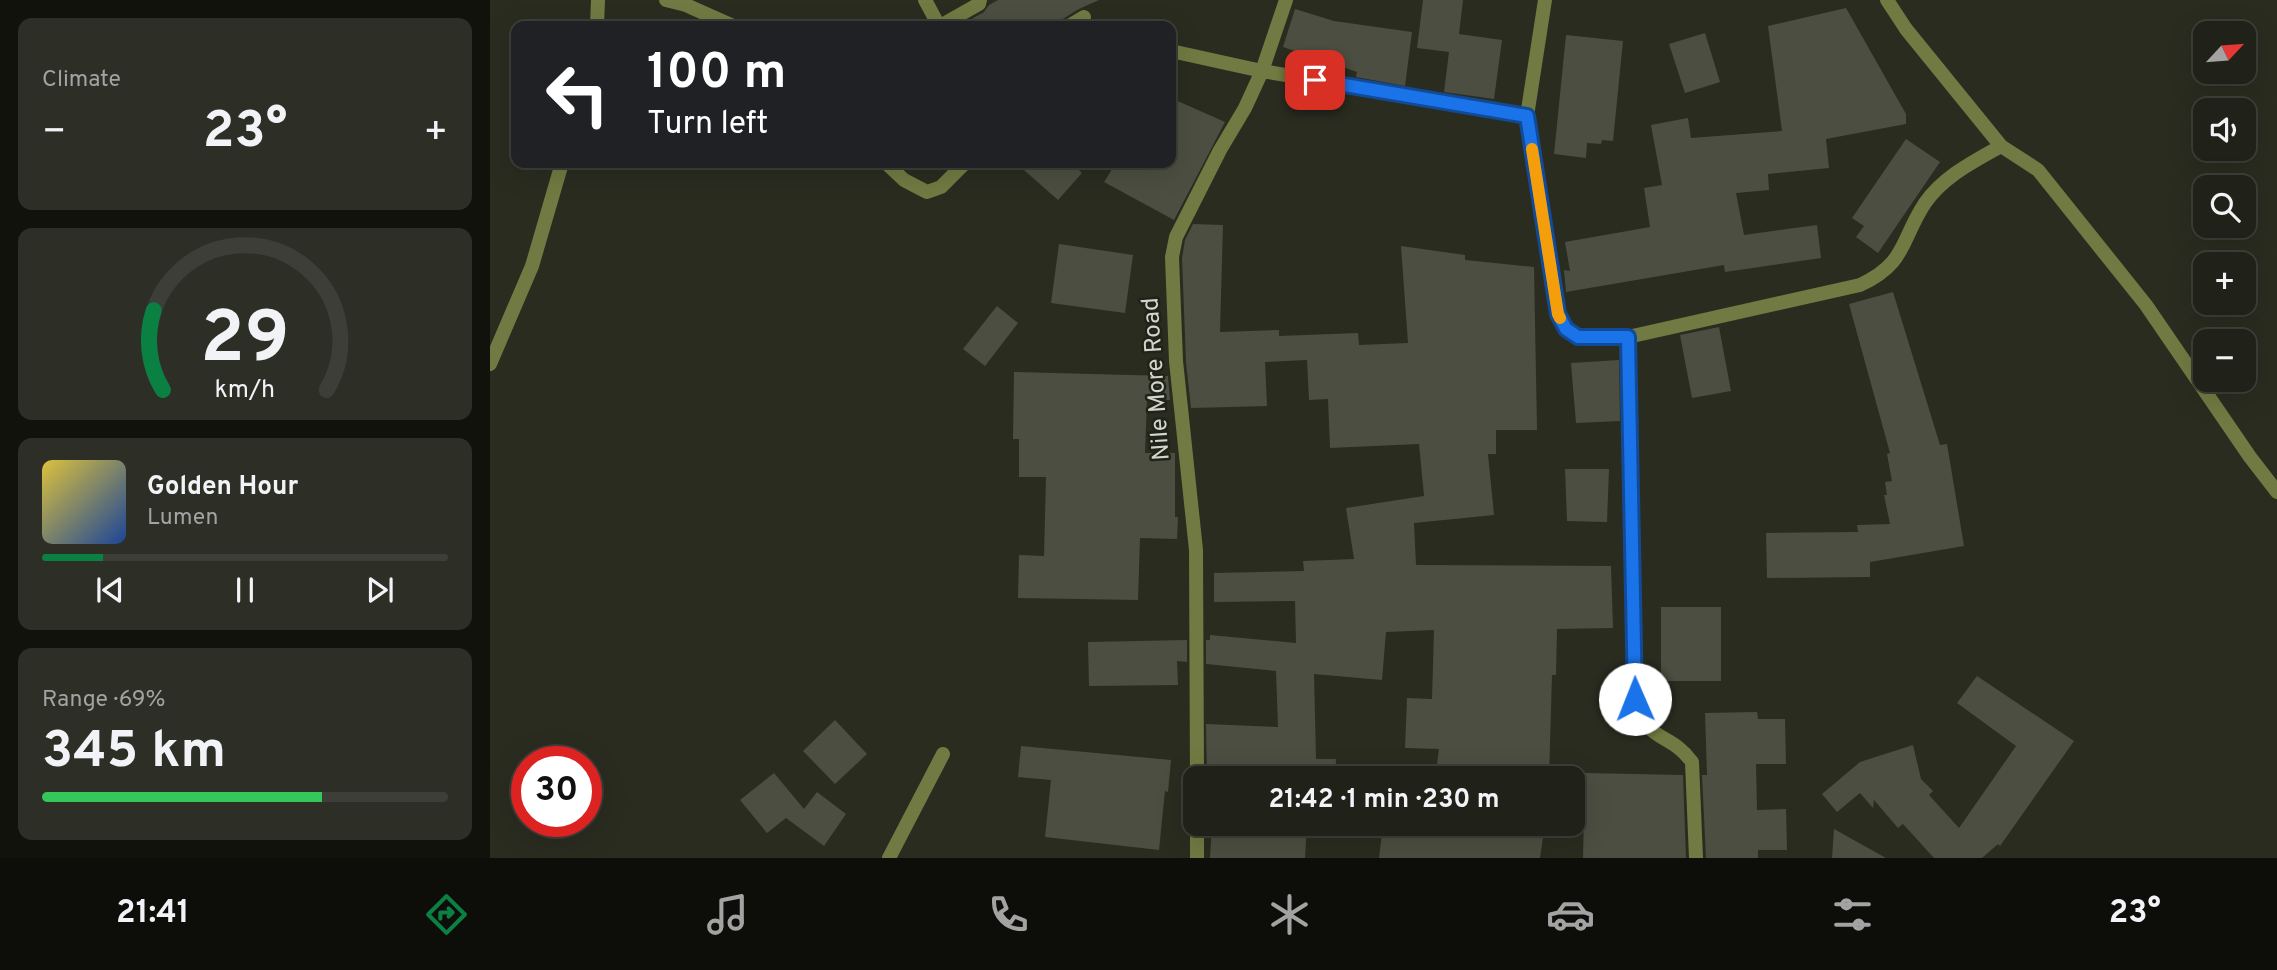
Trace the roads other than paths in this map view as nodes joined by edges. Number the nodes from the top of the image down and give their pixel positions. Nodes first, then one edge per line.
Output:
1 (598, 0) edge
2 (666, 0) edge
3 (925, 0) edge
4 (980, 0) edge
5 (1286, 0) edge
6 (1545, 0) edge
7 (1888, 0) edge
8 (1084, 17) dead end
9 (597, 21) edge
10 (722, 21) edge
11 (937, 21) edge
12 (949, 21) edge
13 (1077, 21) edge
14 (1176, 52) edge
15 (1262, 71) junction
16 (1527, 116) junction
17 (2001, 146) junction
18 (561, 168) edge
19 (891, 168) edge
20 (960, 168) edge
21 (1628, 337) junction
22 (490, 364) edge
23 (2277, 492) edge
24 (943, 754) dead end
25 (1196, 766) edge
26 (1197, 836) edge
27 (889, 858) edge
28 (1197, 858) edge
29 (1696, 858) edge

1 - 9 street
2 - 10 street
3 - 11 street
4 - 12 street
5 - 15 street, Nile More Road
6 - 16 street
7 - 17 street
8 - 13 street
14 - 15 street
15 - 16 street
15 - 25 street, Nile More Road
16 - 21 street
17 - 21 street
17 - 23 street
18 - 22 street
19 - 20 street
21 - 29 street
24 - 27 street
26 - 28 street

